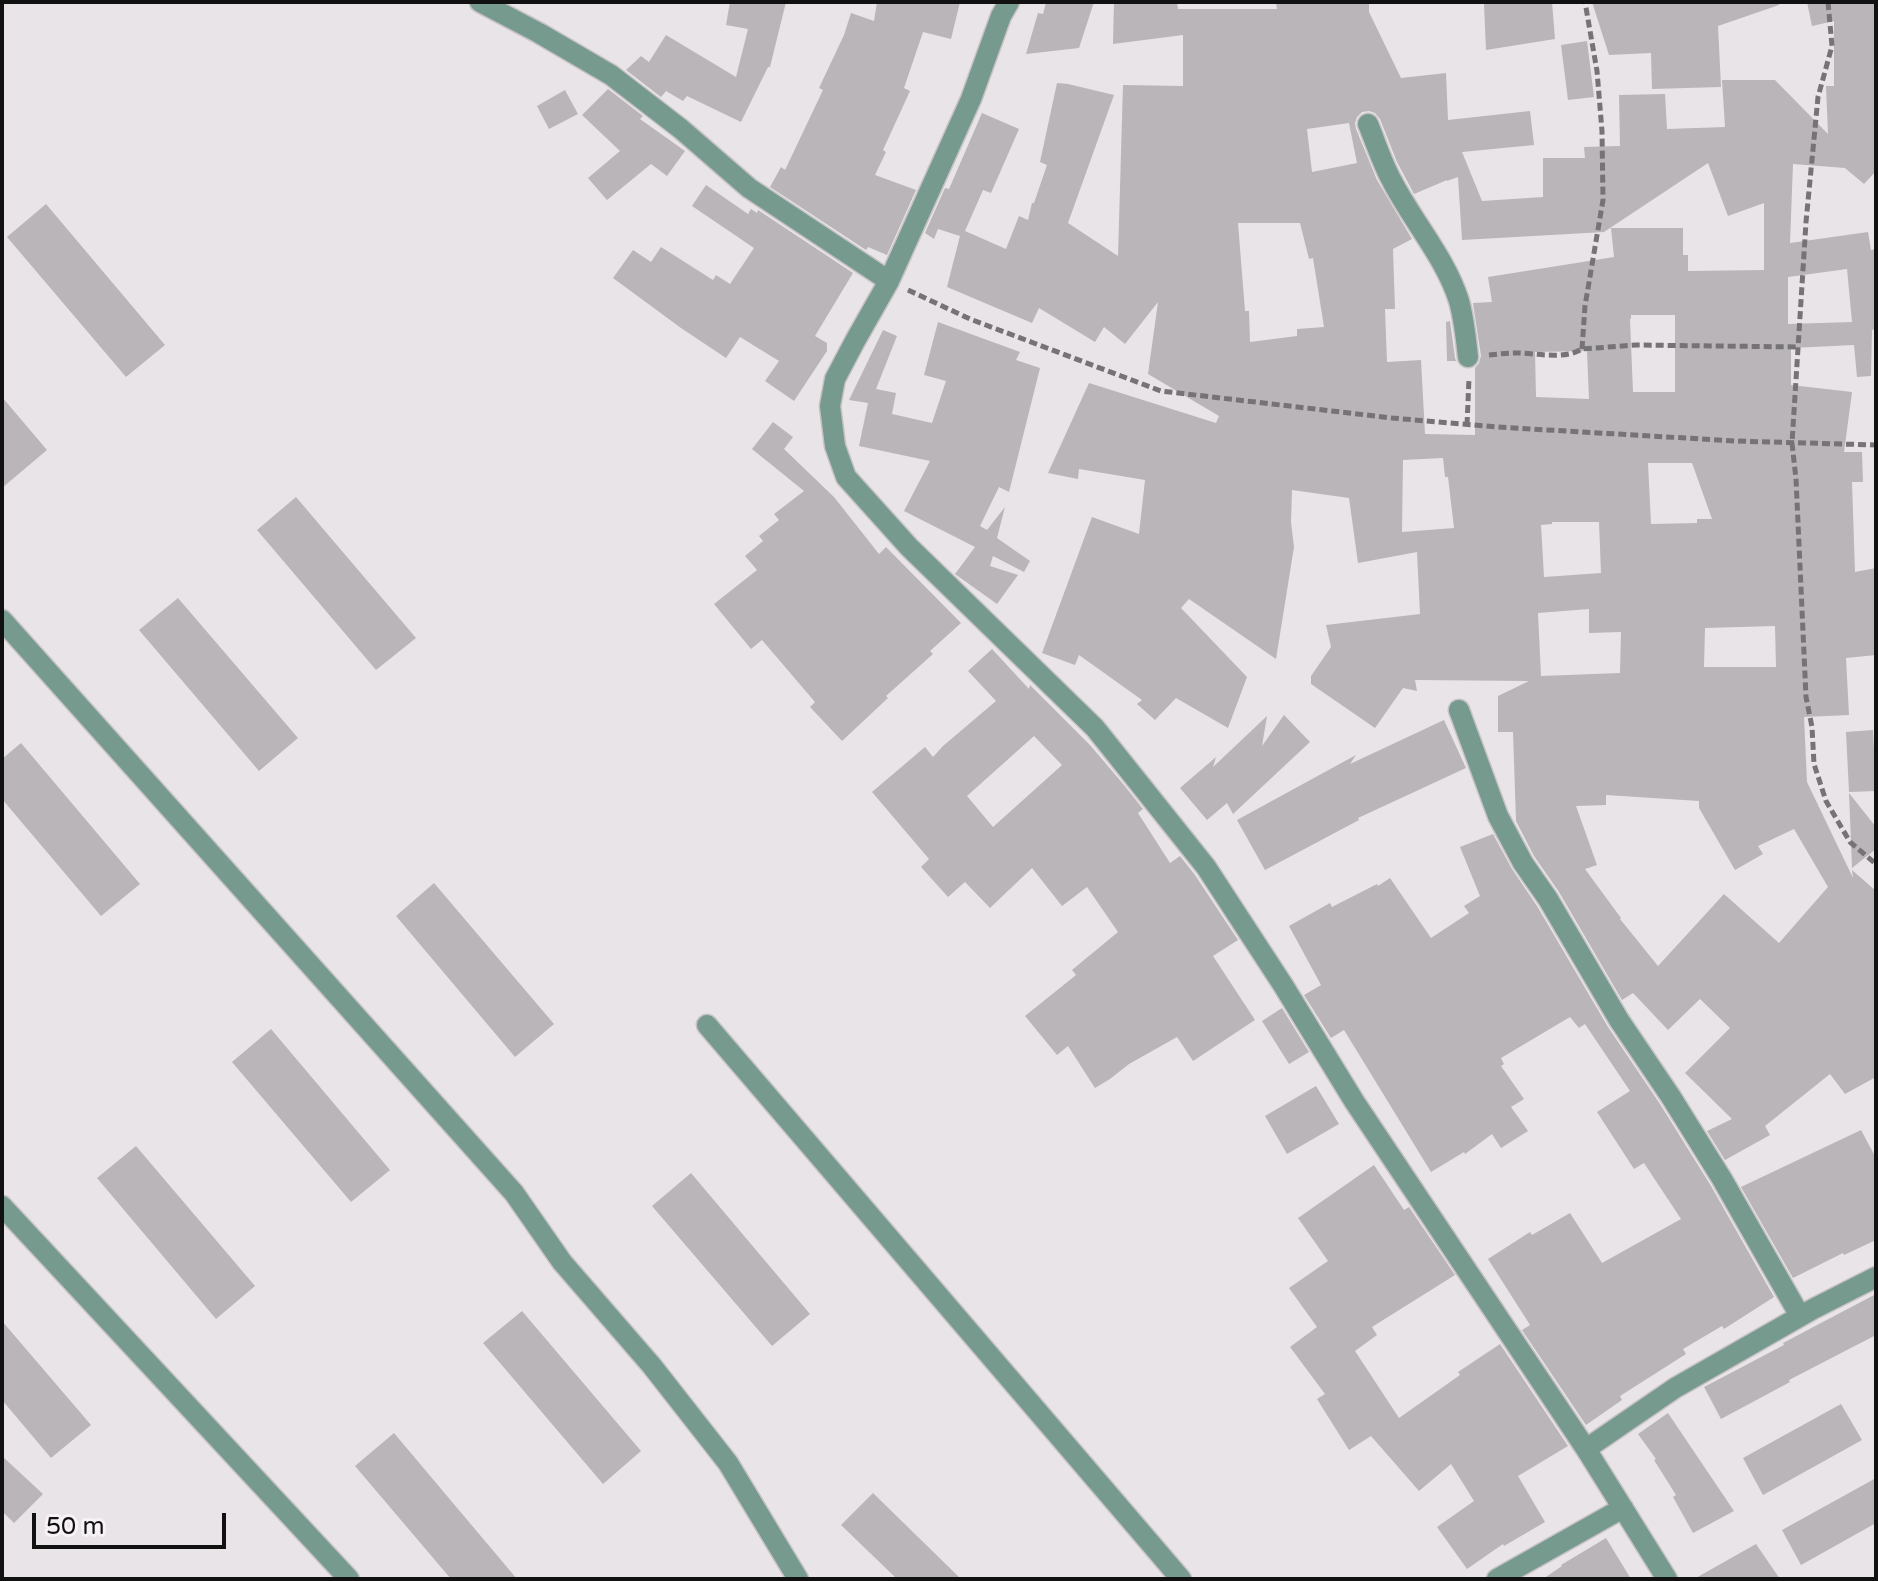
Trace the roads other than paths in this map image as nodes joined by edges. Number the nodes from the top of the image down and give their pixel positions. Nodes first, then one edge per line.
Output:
1 (480, 2) edge
2 (1009, 2) edge
3 (1368, 124) dead end
4 (889, 281) junction
5 (1468, 357) road end
6 (2, 620) edge
7 (1459, 710) dead end
8 (707, 1025) dead end
9 (2, 1206) edge
10 (1876, 1277) edge
11 (1800, 1316) junction
12 (1586, 1449) junction
13 (1623, 1508) junction
14 (349, 1579) edge
15 (798, 1579) edge
16 (1181, 1579) edge
17 (1497, 1579) edge
18 (1667, 1579) edge

1 - 4 street
2 - 4 street
3 - 5 street
4 - 12 street
6 - 15 street
7 - 11 street
8 - 16 street
9 - 14 street
10 - 11 street
11 - 12 street
12 - 13 street
13 - 17 street
13 - 18 street

